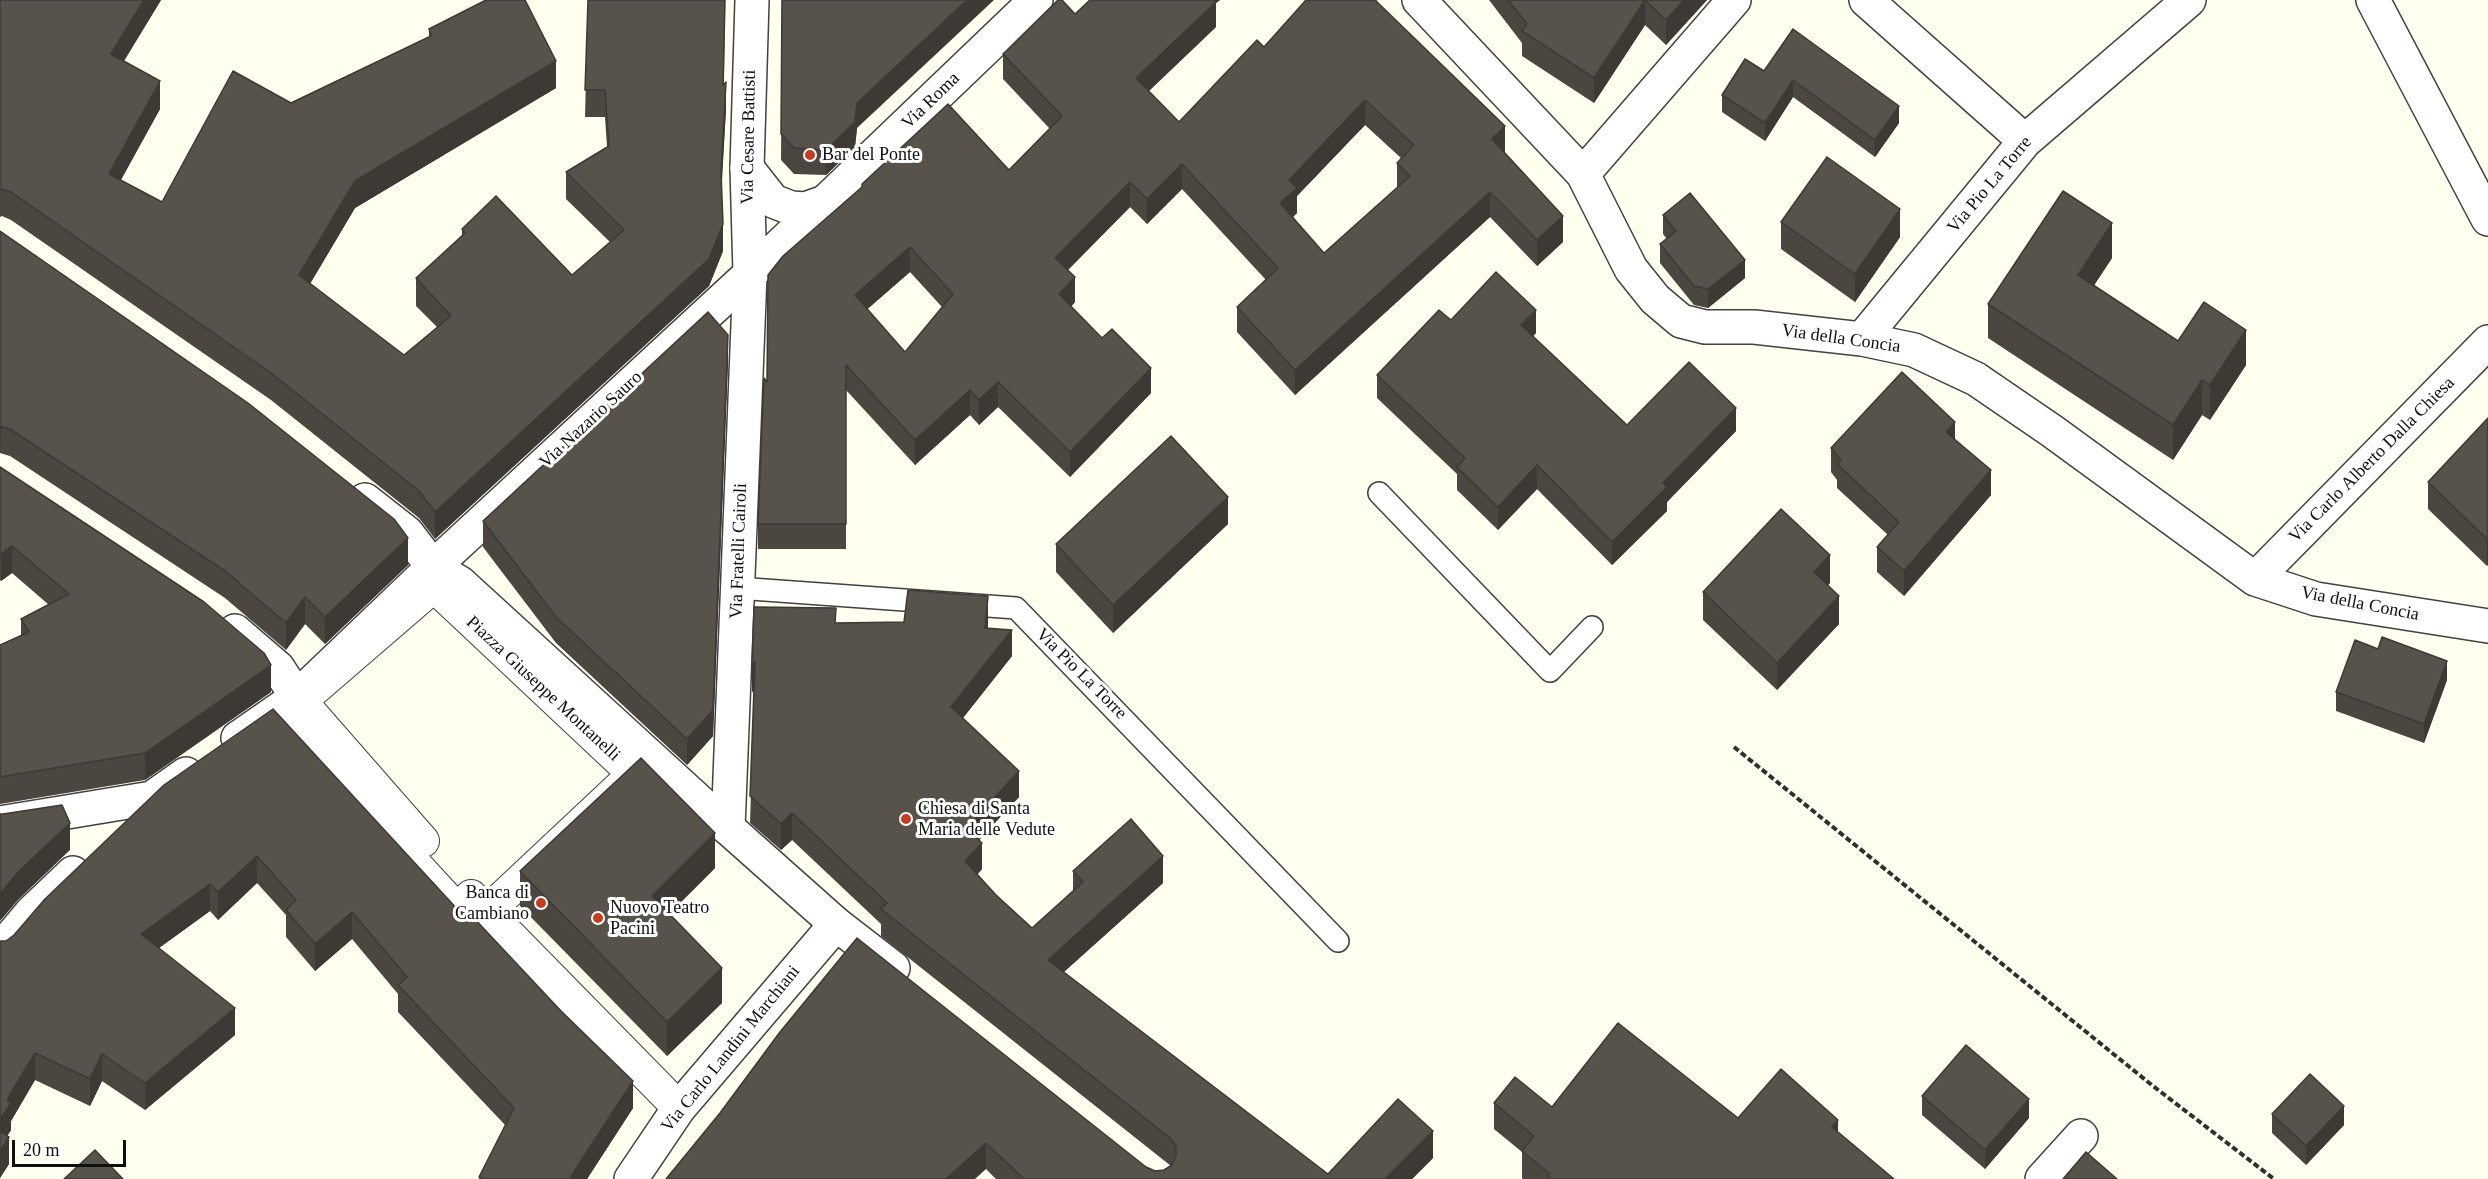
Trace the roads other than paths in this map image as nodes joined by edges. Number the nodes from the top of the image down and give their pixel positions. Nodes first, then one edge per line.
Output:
1 (752, 0) edge
2 (1036, 0) edge
3 (1419, 0) edge
4 (1734, 0) edge
5 (1866, 0) edge
6 (2189, 0) edge
7 (2373, 0) edge
8 (2025, 141) junction
9 (747, 168) junction
10 (1583, 174) junction
11 (825, 202) junction
12 (2488, 219) edge
13 (750, 274) junction
14 (1862, 339) junction
15 (2488, 342) edge
16 (342, 482) edge
17 (1379, 493) dead end
18 (433, 567) junction
19 (2255, 579) junction
20 (737, 588) junction
21 (215, 614) edge
22 (2488, 626) edge
23 (1592, 627) dead end
24 (298, 700) junction
25 (152, 798) junction
26 (0, 823) edge
27 (728, 828) junction
28 (117, 831) edge
29 (92, 855) edge
30 (486, 913) junction
31 (836, 924) junction
32 (1338, 941) dead end
33 (0, 950) edge
34 (919, 989) edge
35 (679, 1108) junction
36 (2081, 1136) dead end
37 (632, 1179) edge
38 (2042, 1179) edge

1 - 9 street, Via Cesare Battisti
2 - 11 street, Via Roma
3 - 10 street, Via della Concia
4 - 10 street
5 - 8 street
6 - 8 street, Via Pio La Torre
7 - 12 street
8 - 14 street, Via Pio La Torre
9 - 11 street
9 - 13 street, Via Cesare Battisti
10 - 14 street, Via della Concia
11 - 13 street, Via Roma
13 - 18 street, Via Nazario Sauro
13 - 20 street, Via Fratelli Cairoli
14 - 19 street, Via della Concia
15 - 19 street, Via Carlo Alberto Dalla Chiesa
16 - 18 street
17 - 23 lane
18 - 24 street
18 - 27 street, Piazza Giuseppe Montanelli
19 - 22 street, Via della Concia
20 - 27 street, Via Fratelli Cairoli
20 - 32 lane, Via Pio La Torre
21 - 24 street
24 - 25 street
24 - 30 street
24 - 30 street, Piazza Giuseppe Montanelli
25 - 26 street
25 - 28 street
27 - 31 street, Piazza Giuseppe Montanelli
29 - 33 street
30 - 35 street
31 - 34 street, Piazza Giuseppe Montanelli
31 - 35 street, Via Carlo Landini Marchiani
35 - 37 street, Via Carlo Landini Marchiani
36 - 38 street

